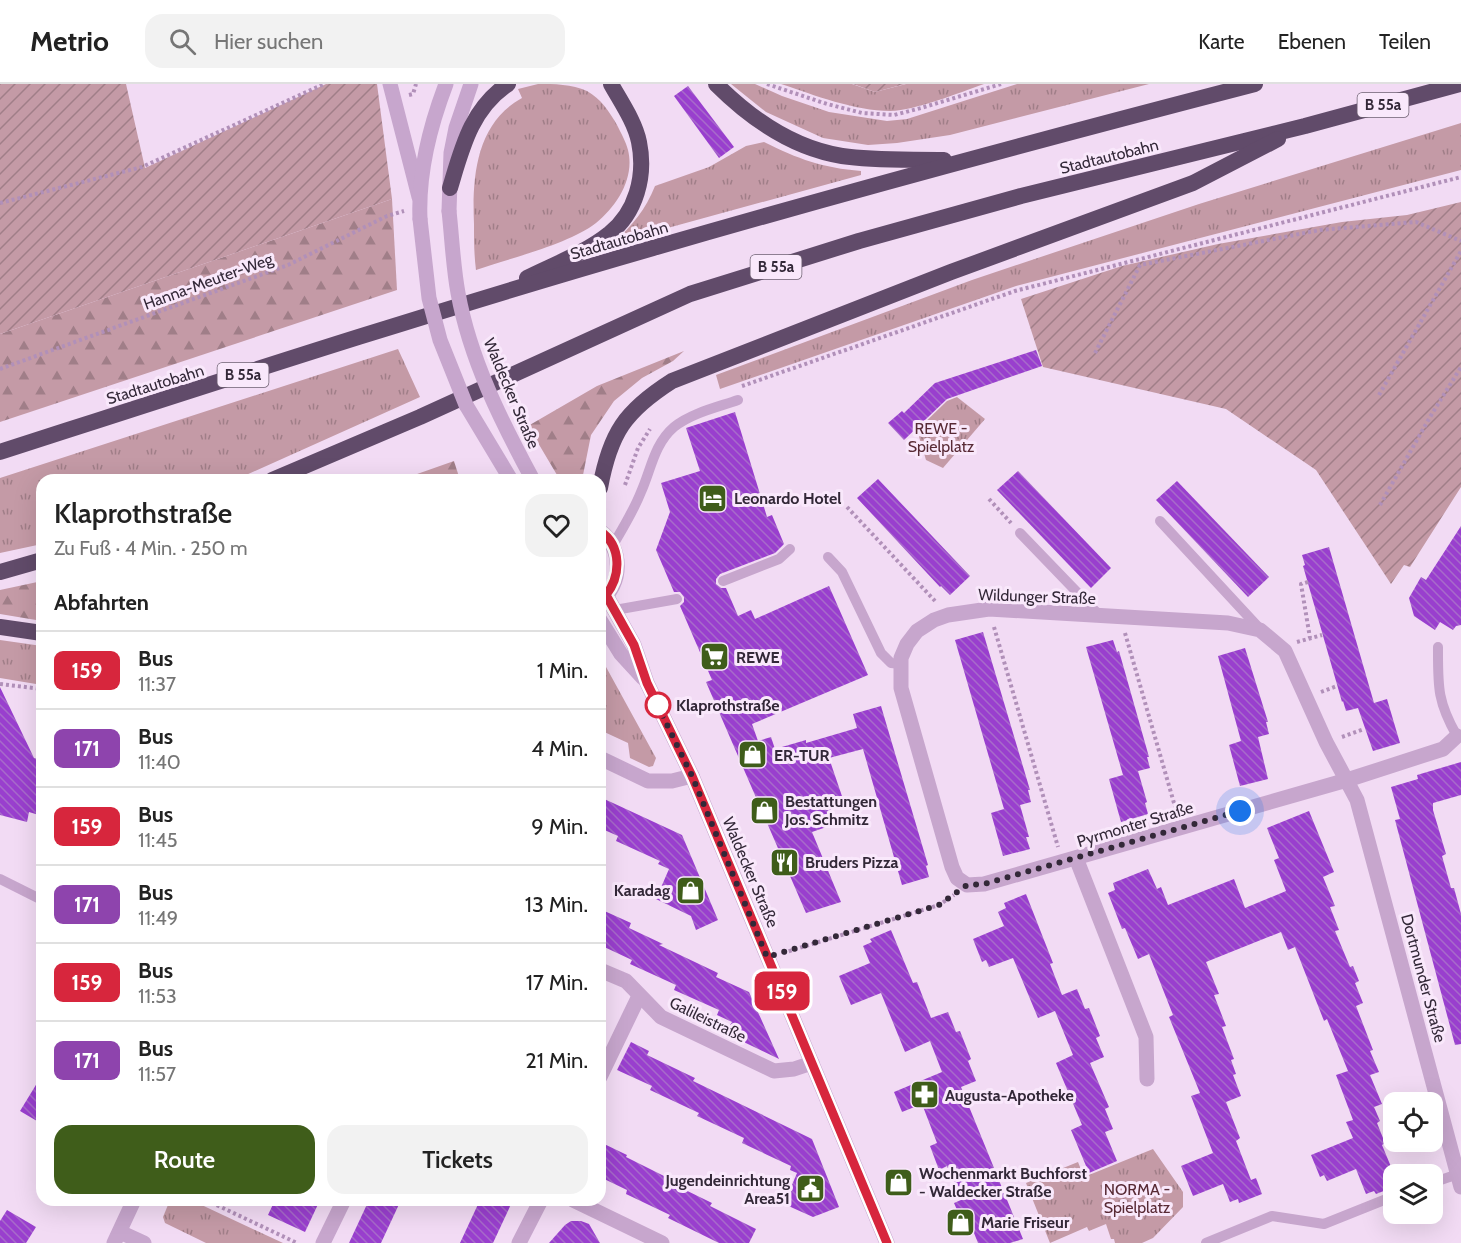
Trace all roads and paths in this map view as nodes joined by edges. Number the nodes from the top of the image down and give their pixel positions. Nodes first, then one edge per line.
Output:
1 (324, 84) edge
2 (390, 84) edge
3 (416, 84) edge
4 (446, 84) edge
5 (471, 84) edge
6 (508, 84) edge
7 (716, 84) edge
8 (767, 84) edge
9 (1001, 84) edge
10 (1256, 84) edge
11 (1460, 84) edge
12 (609, 86) edge
13 (413, 94) dead end
14 (1305, 126) junction
15 (960, 161) junction
16 (1461, 177) edge
17 (450, 188) junction
18 (0, 203) edge
19 (419, 208) junction
20 (1461, 241) edge
21 (1461, 251) edge
22 (486, 298) junction
23 (1095, 353) dead end
24 (1461, 368) edge
25 (0, 369) edge
26 (739, 387) dead end
27 (1379, 395) dead end
28 (738, 400) dead end
29 (651, 427) dead end
30 (0, 452) edge
31 (286, 474) edge
32 (507, 474) edge
33 (530, 474) edge
34 (602, 474) edge
35 (625, 486) dead end
36 (989, 499) dead end
37 (1380, 505) dead end
38 (847, 507) dead end
39 (1160, 521) dead end
40 (1020, 533) joint
41 (606, 537) edge
42 (613, 545) junction
43 (790, 549) dead end
44 (828, 557) dead end
45 (36, 562) edge
46 (0, 572) edge
47 (723, 581) dead end
48 (1308, 582) dead end
49 (606, 595) edge
50 (677, 599) dead end
51 (606, 601) edge
52 (988, 609) junction
53 (615, 610) junction
54 (948, 615) junction
55 (1099, 615) junction
56 (1120, 616) junction
57 (0, 627) edge
58 (606, 630) edge
59 (1260, 630) junction
60 (36, 632) edge
61 (1310, 638) dead end
62 (1438, 647) dead end
63 (901, 664) junction
64 (647, 683) junction
65 (0, 684) edge
66 (36, 688) edge
67 (1456, 736) joint
68 (606, 761) edge
69 (692, 776) junction
70 (1347, 780) junction
71 (1181, 828) junction
72 (1069, 860) junction
73 (0, 879) edge
74 (967, 885) junction
75 (36, 897) edge
76 (767, 957) junction
77 (606, 973) edge
78 (639, 996) junction
79 (812, 1063) junction
80 (606, 1065) edge
81 (1147, 1079) dead end
82 (1459, 1180) edge
83 (1443, 1182) edge
84 (1383, 1200) edge
85 (131, 1206) edge
86 (219, 1206) edge
87 (341, 1206) edge
88 (538, 1206) edge
89 (585, 1206) edge
90 (117, 1237) edge
91 (144, 1243) edge
92 (297, 1243) edge
93 (323, 1243) edge
94 (519, 1243) edge
95 (662, 1243) edge
96 (887, 1243) edge
97 (1206, 1243) edge

1 - 18 path
2 - 19 street
3 - 13 path
4 - 19 street
5 - 17 street, Waldecker Straße
6 - 17 highway
7 - 15 highway
8 - 9 path
10 - 15 highway, Stadtautobahn / B 55a
11 - 14 highway, Stadtautobahn / B 55a
12 - 22 highway
14 - 31 highway, Stadtautobahn / B 55a
14 - 34 highway
15 - 22 highway, Stadtautobahn / B 55a
16 - 26 path
17 - 33 street, Waldecker Straße, bridge
19 - 25 path, Hanna-Meuter-Weg
19 - 32 street, bridge
20 - 23 path
21 - 27 path
22 - 30 highway, Stadtautobahn / B 55a
24 - 37 path
28 - 42 lane
29 - 35 path
36 - 40 path
38 - 54 path
39 - 59 lane
40 - 55 lane
41 - 42 street
42 - 49 street
43 - 47 lane
44 - 63 lane
45 - 46 highway
48 - 61 path
50 - 53 lane
51 - 53 street, Waldecker Straße
52 - 54 street, Wildunger Straße
52 - 55 street, Wildunger Straße
52 - 72 path
53 - 64 street, Waldecker Straße
54 - 63 street, Wildunger Straße
55 - 56 street, Wildunger Straße
56 - 59 street, Wildunger Straße
56 - 71 path
57 - 60 highway
58 - 64 street, Waldecker Straße
59 - 70 street, Wildunger Straße
62 - 67 lane
63 - 74 street, Wildunger Straße
64 - 69 street, Waldecker Straße
65 - 66 path
67 - 70 street, Pyrmonter Straße
68 - 69 street
69 - 76 street, Waldecker Straße
70 - 71 street, Pyrmonter Straße
70 - 82 street, Dortmunder Straße
71 - 72 street, Pyrmonter Straße
72 - 74 street
72 - 81 street, Pyrmonter Straße
73 - 75 lane
74 - 76 path
76 - 79 street, Waldecker Straße
77 - 78 street, Galileistraße
78 - 79 street, Galileistraße
78 - 80 street
79 - 96 street, Waldecker Straße
82 - 83 lane
84 - 97 lane
85 - 90 street
86 - 92 path
87 - 93 street
88 - 94 street
89 - 95 street
90 - 91 street

